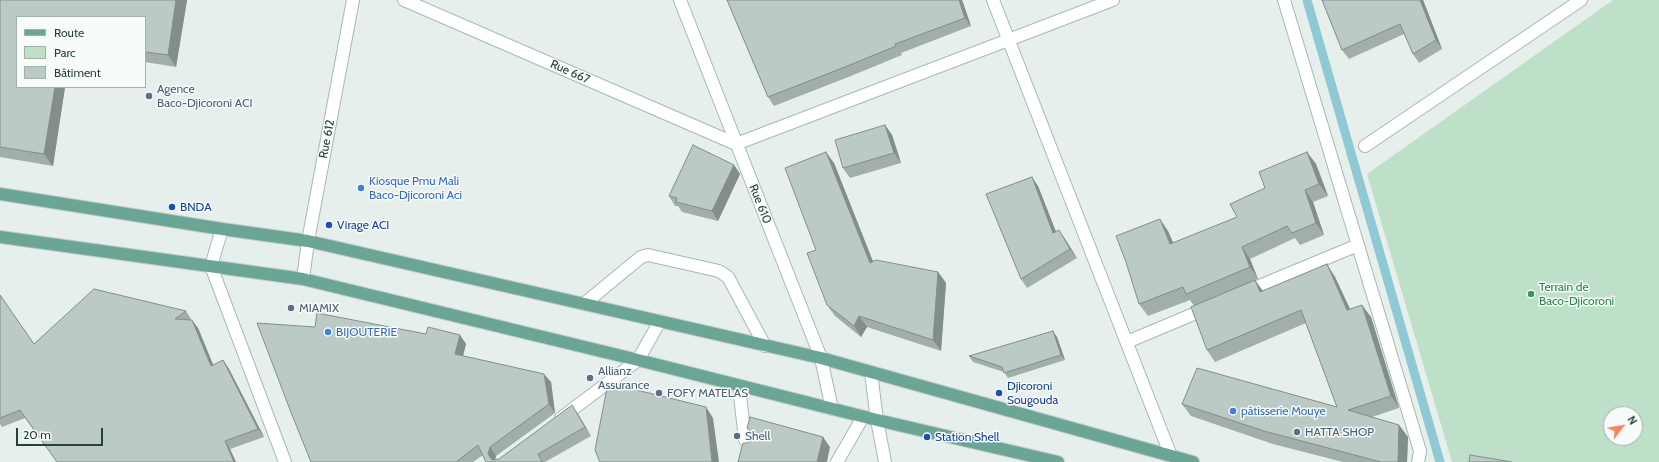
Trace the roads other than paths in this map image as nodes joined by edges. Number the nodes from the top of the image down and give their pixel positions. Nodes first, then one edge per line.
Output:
1 (353, 0) edge
2 (404, 0) edge
3 (680, 0) edge
4 (993, 0) edge
5 (1113, 0) edge
6 (1284, 0) edge
7 (1581, 0) edge
8 (1009, 40) junction
9 (736, 144) junction
10 (1365, 146) dead end
11 (0, 194) edge
12 (222, 229) junction
13 (0, 236) edge
14 (308, 241) junction
15 (1358, 245) junction
16 (211, 266) junction
17 (303, 279) junction
18 (1235, 296) edge
19 (1221, 302) edge
20 (584, 304) junction
21 (660, 321) junction
22 (1127, 342) junction
23 (765, 346) junction
24 (820, 358) junction
25 (638, 360) junction
26 (871, 373) junction
27 (740, 386) junction
28 (832, 409) junction
29 (863, 417) junction
30 (877, 420) junction
31 (551, 425) edge
32 (752, 446) edge
33 (1171, 456) junction
34 (285, 462) edge
35 (838, 462) edge
36 (884, 462) edge
37 (1058, 462) edge
38 (1193, 462) edge
39 (1418, 462) edge

1 - 14 street, Rue 612
2 - 9 street, Rue 667
3 - 9 street, Rue 610
4 - 8 street
5 - 8 street
6 - 15 street
7 - 10 street
8 - 9 street
8 - 22 street
9 - 24 street, Rue 610
11 - 12 main road
12 - 14 main road
12 - 16 street
13 - 16 main road
14 - 17 street, Rue 612
14 - 20 main road
15 - 18 street
15 - 39 street
16 - 17 main road
16 - 34 street
17 - 25 main road
19 - 22 street
20 - 21 main road
20 - 23 street
21 - 23 main road
21 - 25 street
22 - 33 street
23 - 24 main road
24 - 26 main road
24 - 28 street, Rue 610
25 - 27 main road
25 - 31 street
26 - 30 street
26 - 33 main road
27 - 28 main road
27 - 32 street
28 - 29 main road
29 - 30 main road
29 - 35 street
30 - 36 street
30 - 37 main road
33 - 38 main road

